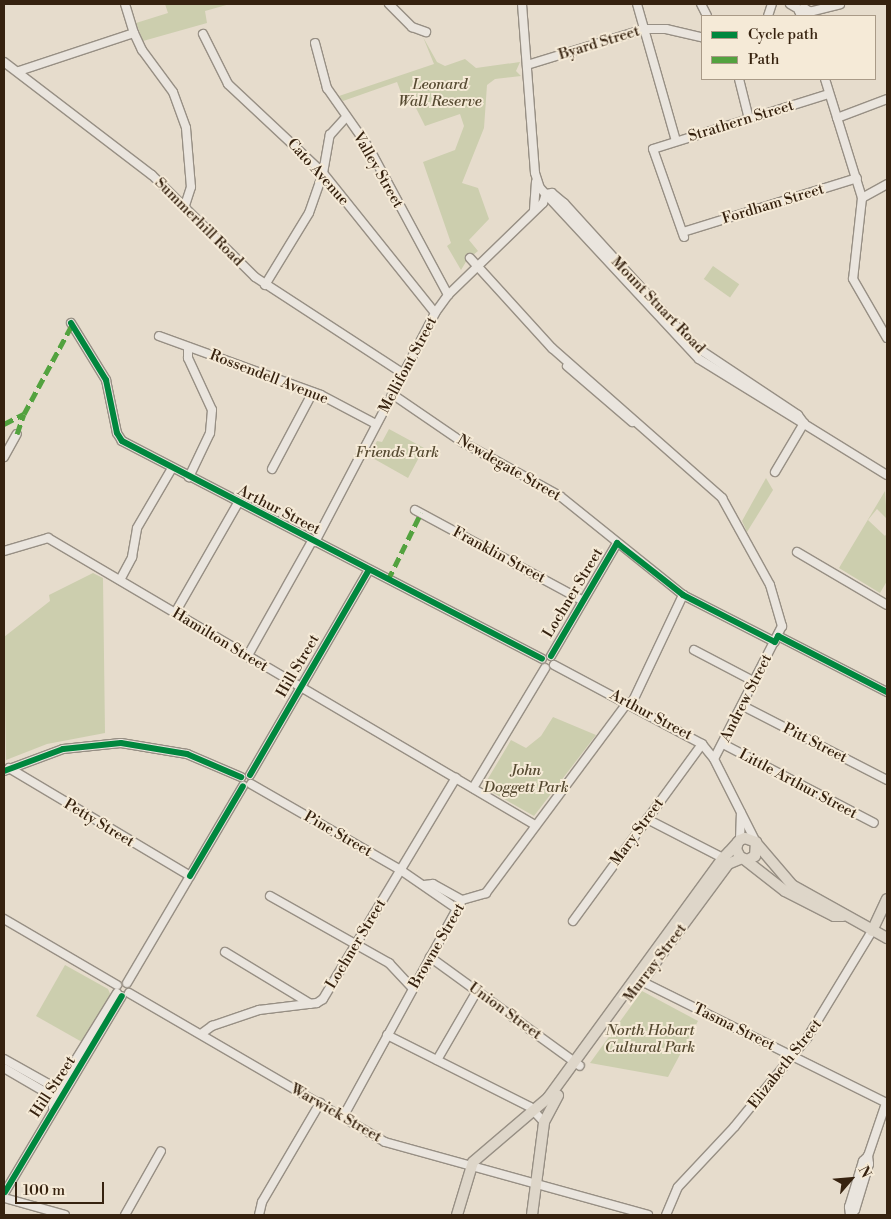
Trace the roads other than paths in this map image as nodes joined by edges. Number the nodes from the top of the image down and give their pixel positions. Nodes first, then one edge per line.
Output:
1 (125, 4) edge
2 (389, 4) edge
3 (522, 4) edge
4 (637, 4) edge
5 (790, 4) edge
6 (840, 4) edge
7 (804, 11) edge
8 (645, 29) junction
9 (134, 33) junction
10 (203, 34) dead end
11 (701, 37) edge
12 (416, 39) dead end
13 (315, 43) dead end
14 (4, 62) edge
15 (527, 65) junction
16 (19, 71) junction
17 (739, 80) edge
18 (825, 80) edge
19 (830, 94) junction
20 (887, 99) edge
21 (346, 117) junction
22 (837, 118) junction
23 (749, 119) junction
24 (676, 141) junction
25 (323, 173) junction
26 (857, 178) junction
27 (536, 180) junction
28 (887, 184) edge
29 (546, 194) junction
30 (862, 198) junction
31 (537, 202) junction
32 (185, 206) junction
33 (533, 212) junction
34 (685, 233) joint
35 (470, 258) dead end
36 (478, 266) junction
37 (265, 284) junction
38 (448, 295) junction
39 (435, 313) junction
40 (71, 323) dead end
41 (159, 336) dead end
42 (887, 338) edge
43 (188, 347) junction
44 (402, 373) junction
45 (313, 392) junction
46 (392, 394) junction
47 (804, 423) junction
48 (376, 424) junction
49 (17, 434) dead end
50 (4, 457) edge
51 (172, 468) junction
52 (272, 469) dead end
53 (775, 472) dead end
54 (887, 475) edge
55 (188, 477) junction
56 (238, 503) junction
57 (415, 510) dead end
58 (313, 541) junction
59 (617, 543) junction
60 (4, 551) edge
61 (797, 552) dead end
62 (369, 570) junction
63 (120, 580) junction
64 (683, 595) junction
65 (583, 601) junction
66 (887, 605) edge
67 (175, 613) junction
68 (776, 639) junction
69 (694, 650) dead end
70 (551, 656) junction
71 (247, 657) junction
72 (542, 659) junction
73 (554, 665) junction
74 (545, 668) junction
75 (755, 682) junction
76 (300, 688) junction
77 (887, 692) edge
78 (629, 704) junction
79 (743, 706) junction
80 (702, 744) junction
81 (723, 744) junction
82 (714, 759) junction
83 (7, 770) edge
84 (241, 777) junction
85 (456, 778) junction
86 (250, 779) junction
87 (887, 780) edge
88 (243, 786) junction
89 (473, 788) junction
90 (741, 813) junction
91 (647, 818) junction
92 (874, 823) dead end
93 (535, 825) junction
94 (739, 841) junction
95 (756, 843) junction
96 (723, 858) junction
97 (743, 859) junction
98 (402, 871) junction
99 (190, 876) junction
100 (424, 885) junction
101 (270, 896) dead end
102 (887, 899) edge
103 (462, 900) junction
104 (457, 909) junction
105 (843, 916) junction
106 (4, 919) edge
107 (573, 922) dead end
108 (872, 931) junction
109 (887, 938) edge
110 (356, 943) junction
111 (225, 952) dead end
112 (430, 957) junction
113 (638, 979) junction
114 (412, 988) junction
115 (477, 991) junction
116 (122, 992) junction
117 (311, 1004) junction
118 (201, 1034) junction
119 (387, 1035) junction
120 (793, 1056) junction
121 (4, 1059) edge
122 (437, 1060) junction
123 (577, 1064) junction
124 (4, 1068) edge
125 (57, 1090) junction
126 (65, 1094) junction
127 (57, 1099) junction
128 (320, 1103) junction
129 (887, 1103) edge
130 (536, 1111) junction
131 (343, 1117) junction
132 (544, 1122) junction
133 (161, 1151) dead end
134 (471, 1165) junction
135 (536, 1184) junction
136 (5, 1196) edge
137 (66, 1215) edge
138 (125, 1215) edge
139 (259, 1215) edge
140 (457, 1215) edge
141 (532, 1215) edge
142 (648, 1215) edge
143 (666, 1215) edge
144 (850, 1215) edge

1 - 9 street
2 - 12 street
3 - 15 street
4 - 8 street
5 - 7 street
6 - 7 street
8 - 11 street, Byard Street
8 - 15 street, Byard Street
8 - 24 street
9 - 16 street
9 - 32 street
10 - 25 street, Cato Avenue
13 - 21 street, Valley Street
14 - 16 street, Summerhill Road
15 - 27 street
16 - 32 street, Summerhill Road
17 - 23 street
18 - 19 street
19 - 22 street
19 - 23 street, Strathern Street
20 - 22 street
21 - 25 street
21 - 38 street, Valley Street
22 - 26 street
23 - 24 street, Strathern Street
24 - 34 street, Strathern Street
25 - 37 street
25 - 39 street, Cato Avenue
26 - 30 street
26 - 34 street, Fordham Street
27 - 29 street, Mount Stuart Road
27 - 31 street, Mellifont Street
28 - 30 street
29 - 31 street, Mellifont Street
29 - 33 street, Mellifont Street
29 - 47 street, Mount Stuart Road
30 - 42 street
31 - 33 street, Mellifont Street
32 - 37 street, Summerhill Road
33 - 36 street, Mellifont Street
35 - 36 street
36 - 38 street, Mellifont Street
36 - 68 street
37 - 44 street, Summerhill Road
38 - 39 street, Mellifont Street
39 - 44 street, Mellifont Street
40 - 51 street, Arthur Street
41 - 43 street, Rossendell Avenue
43 - 45 street, Rossendell Avenue
43 - 55 street
44 - 46 street, Mellifont Street
45 - 48 street, Rossendell Avenue
45 - 52 street
46 - 48 street, Mellifont Street
46 - 59 street, Newdegate Street
47 - 53 street
47 - 54 street, Mount Stuart Road
48 - 58 street, Mellifont Street
49 - 50 street
51 - 55 street, Arthur Street
51 - 63 street
55 - 56 street, Arthur Street
56 - 58 street, Arthur Street
56 - 67 street
57 - 65 street, Franklin Street
58 - 62 street, Arthur Street
58 - 71 street, Mellifont Street
59 - 64 street, Newdegate Street
59 - 65 street, Lochner Street
60 - 63 street, Hamilton Street
61 - 66 street
62 - 72 street, Arthur Street
62 - 76 street, Hill Street
63 - 67 street, Hamilton Street
64 - 68 street, Newdegate Street
64 - 78 street, Browne Street
65 - 70 street, Lochner Street
67 - 71 street, Hamilton Street
68 - 75 street, Andrew Street
68 - 77 street, Newdegate Street
69 - 75 street
70 - 72 street
70 - 73 street
71 - 76 street, Hamilton Street
72 - 74 street
73 - 74 street
73 - 78 street, Arthur Street
74 - 89 street
75 - 79 street, Andrew Street
76 - 85 street, Hamilton Street
76 - 86 street, Hill Street
78 - 80 street, Arthur Street
78 - 93 street, Browne Street
79 - 81 street, Andrew Street
79 - 87 street, Pitt Street
80 - 82 street, Arthur Street
80 - 91 street, Mary Street
81 - 82 street, Andrew Street
81 - 92 street, Little Arthur Street
82 - 90 street, Arthur Street
83 - 84 street
83 - 99 street, Petty Street
84 - 86 street
84 - 88 street
85 - 89 street, Hamilton Street
85 - 98 street, Lochner Street
86 - 88 street
86 - 98 street, Pine Street
88 - 99 street
89 - 93 street, Hamilton Street
90 - 94 street, Arthur Street
90 - 95 street, Arthur Street
91 - 96 street
91 - 107 street, Mary Street
93 - 103 street, Browne Street
94 - 95 main road
94 - 96 main road, Murray Street
94 - 97 main road
95 - 97 main road
95 - 105 main road
96 - 113 main road, Murray Street
97 - 105 main road
97 - 113 main road, Murray Street
98 - 100 street, Pine Street
98 - 110 street, Lochner Street
99 - 116 street
100 - 103 street, Pine Street
100 - 104 street, Pine Street
101 - 110 street
102 - 108 main road, Elizabeth Street
103 - 104 street, Browne Street
104 - 112 street, Browne Street
105 - 108 main road
106 - 116 street, Warwick Street
108 - 109 main road
108 - 120 street, Elizabeth Street
110 - 114 street
110 - 117 street, Lochner Street
111 - 117 street
112 - 114 street, Browne Street
112 - 115 street, Union Street
113 - 120 street, Tasma Street
113 - 123 main road, Murray Street
114 - 119 street, Browne Street
115 - 122 street
115 - 123 street, Union Street
116 - 118 street, Warwick Street
116 - 125 street, Hill Street
116 - 126 street, Hill Street
117 - 118 street
118 - 128 street, Warwick Street
119 - 122 street
119 - 131 street, Browne Street
120 - 129 street, Tasma Street
120 - 143 street, Elizabeth Street
121 - 125 street
122 - 130 street
123 - 130 main road, Murray Street
123 - 132 main road, Murray Street
124 - 127 street
125 - 126 street
125 - 127 street, Hill Street
126 - 127 street, Hill Street
127 - 136 street, Hill Street
128 - 131 street, Warwick Street
128 - 139 street
129 - 144 street
130 - 132 street
130 - 134 main road, Murray Street
131 - 134 street, Warwick Street
132 - 135 main road, Murray Street
133 - 138 street
134 - 135 street, Warwick Street
134 - 140 main road
135 - 141 main road, Murray Street
135 - 142 street, Warwick Street
136 - 137 street

